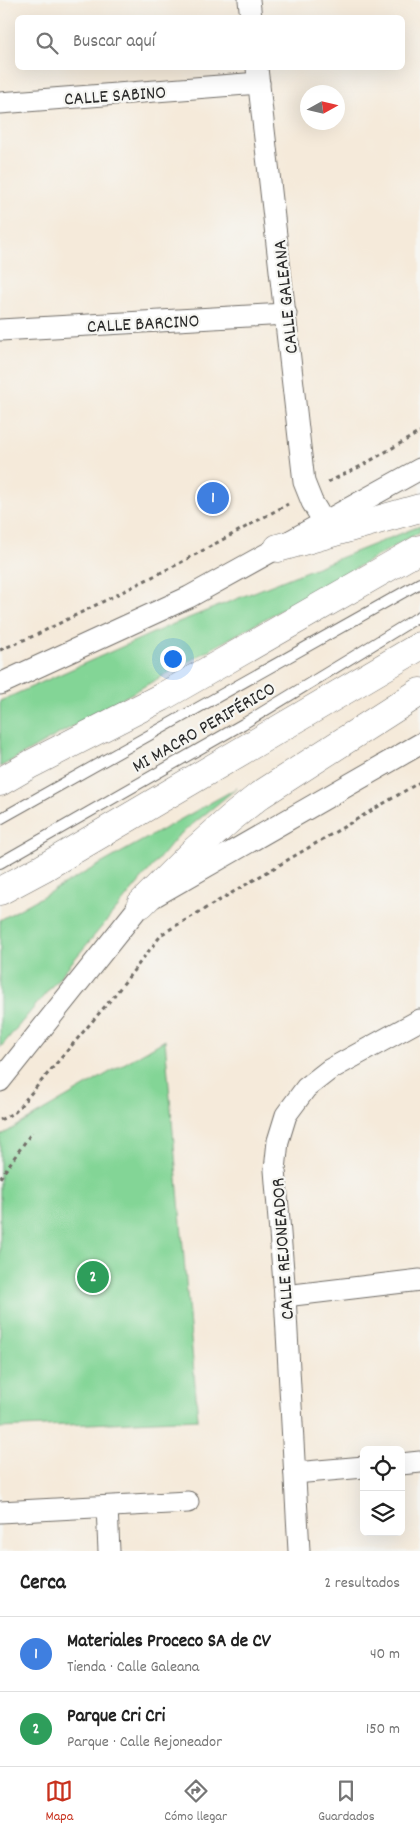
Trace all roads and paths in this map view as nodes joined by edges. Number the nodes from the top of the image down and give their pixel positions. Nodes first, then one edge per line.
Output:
1 (249, 0) edge
2 (251, 15) edge
3 (258, 75) edge
4 (0, 103) edge
5 (286, 314) junction
6 (0, 330) edge
7 (420, 432) edge
8 (420, 469) edge
9 (308, 492) junction
10 (420, 508) edge
11 (324, 522) junction
12 (278, 548) junction
13 (420, 550) edge
14 (420, 583) edge
15 (420, 616) edge
16 (420, 646) edge
17 (0, 650) edge
18 (0, 684) edge
19 (420, 692) edge
20 (420, 744) edge
21 (0, 782) edge
22 (420, 782) edge
23 (0, 819) edge
24 (0, 863) edge
25 (0, 891) edge
26 (141, 904) junction
27 (420, 1020) edge
28 (0, 1081) edge
29 (0, 1120) edge
30 (32, 1132) dead end
31 (0, 1178) edge
32 (420, 1280) edge
33 (285, 1296) junction
34 (420, 1462) edge
35 (405, 1464) edge
36 (360, 1467) edge
37 (295, 1473) junction
38 (188, 1502) dead end
39 (107, 1507) junction
40 (0, 1512) edge
41 (109, 1551) edge
42 (299, 1551) edge

1 - 2 street
3 - 4 street, CALLE SABINO
3 - 5 street, CALLE GALEANA
5 - 6 street, CALLE BARCINO
5 - 9 street, CALLE GALEANA
7 - 9 path
8 - 11 street
9 - 11 street, CALLE GALEANA
9 - 17 path
10 - 12 highway
11 - 12 street
12 - 18 street
13 - 21 highway
14 - 23 lane, MI MACRO PERIFÉRICO
15 - 24 lane, MI MACRO PERIFÉRICO
16 - 25 highway
19 - 26 highway
20 - 26 street
22 - 29 path
26 - 28 street
27 - 33 street, CALLE REJONEADOR
30 - 31 path
32 - 33 street
33 - 37 street, CALLE REJONEADOR
34 - 35 street
36 - 37 street
37 - 42 street, CALLE REJONEADOR
38 - 39 street
39 - 40 street
39 - 41 street

